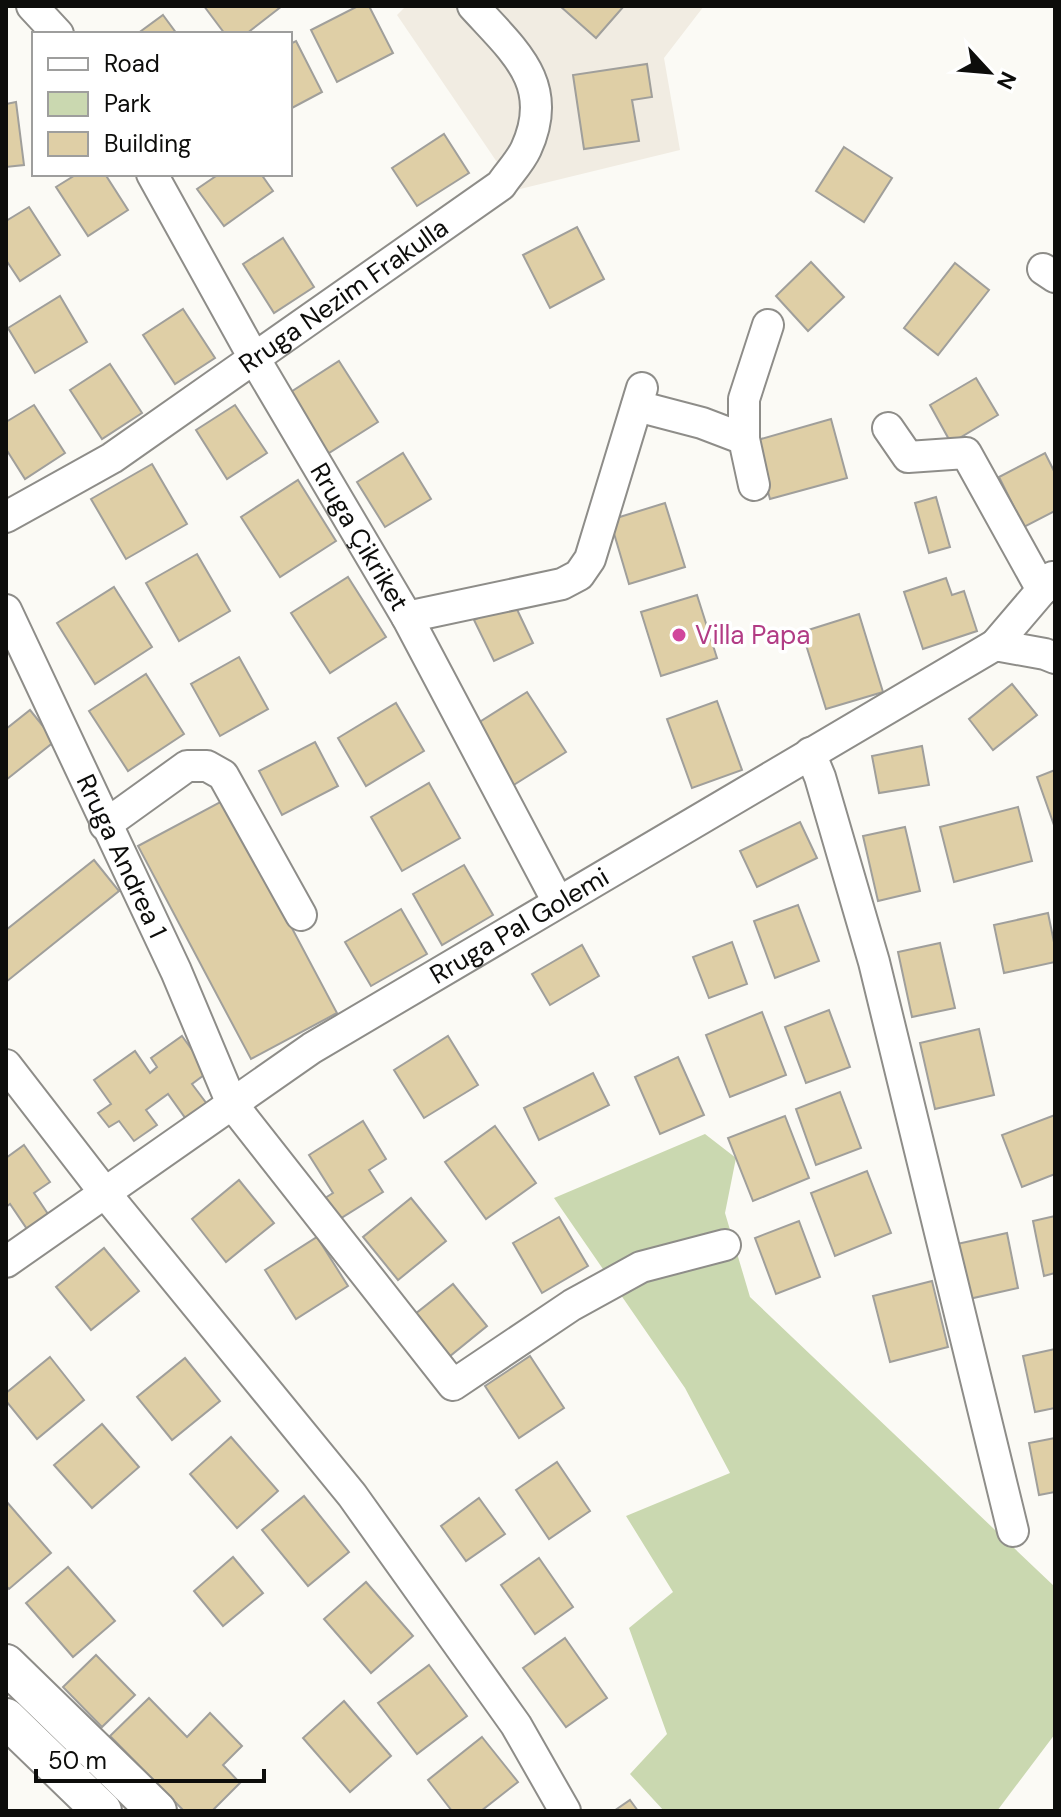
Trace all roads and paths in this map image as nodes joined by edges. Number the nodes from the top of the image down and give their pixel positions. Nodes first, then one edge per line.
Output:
1 (32, 6) edge
2 (473, 6) edge
3 (56, 32) edge
4 (153, 176) edge
5 (768, 325) dead end
6 (254, 358) junction
7 (888, 428) dead end
8 (744, 439) junction
9 (754, 485) dead end
10 (6, 517) edge
11 (1049, 582) edge
12 (6, 610) edge
13 (407, 617) junction
14 (995, 645) junction
15 (1055, 658) edge
16 (810, 753) junction
17 (105, 825) junction
18 (558, 902) junction
19 (301, 915) dead end
20 (12, 1084) edge
21 (232, 1104) junction
22 (105, 1193) junction
23 (725, 1245) dead end
24 (6, 1262) edge
25 (1013, 1531) dead end
26 (6, 1664) edge
27 (6, 1718) edge
28 (102, 1811) edge
29 (157, 1811) edge
30 (565, 1811) edge

1 - 3 street
2 - 6 street, Rruga Nezim Frakulla
4 - 6 street, Rruga Çikriket
5 - 8 street
6 - 10 street, Rruga Nezim Frakulla
6 - 13 street, Rruga Çikriket
7 - 11 street
8 - 9 street
8 - 13 street
11 - 14 street, Rruga Pal Golemi
12 - 17 street, Rruga Andrea 1
13 - 18 street, Rruga Çikriket
14 - 15 street
14 - 16 street, Rruga Pal Golemi
16 - 18 street, Rruga Pal Golemi
16 - 25 street
17 - 19 street
17 - 21 street, Rruga Andrea 1
18 - 21 street, Rruga Pal Golemi
20 - 22 street
21 - 22 street, Rruga Pal Golemi
21 - 23 street, Rruga Andrea 1
22 - 24 street, Rruga Pal Golemi
22 - 30 street
26 - 29 main road
27 - 28 main road

